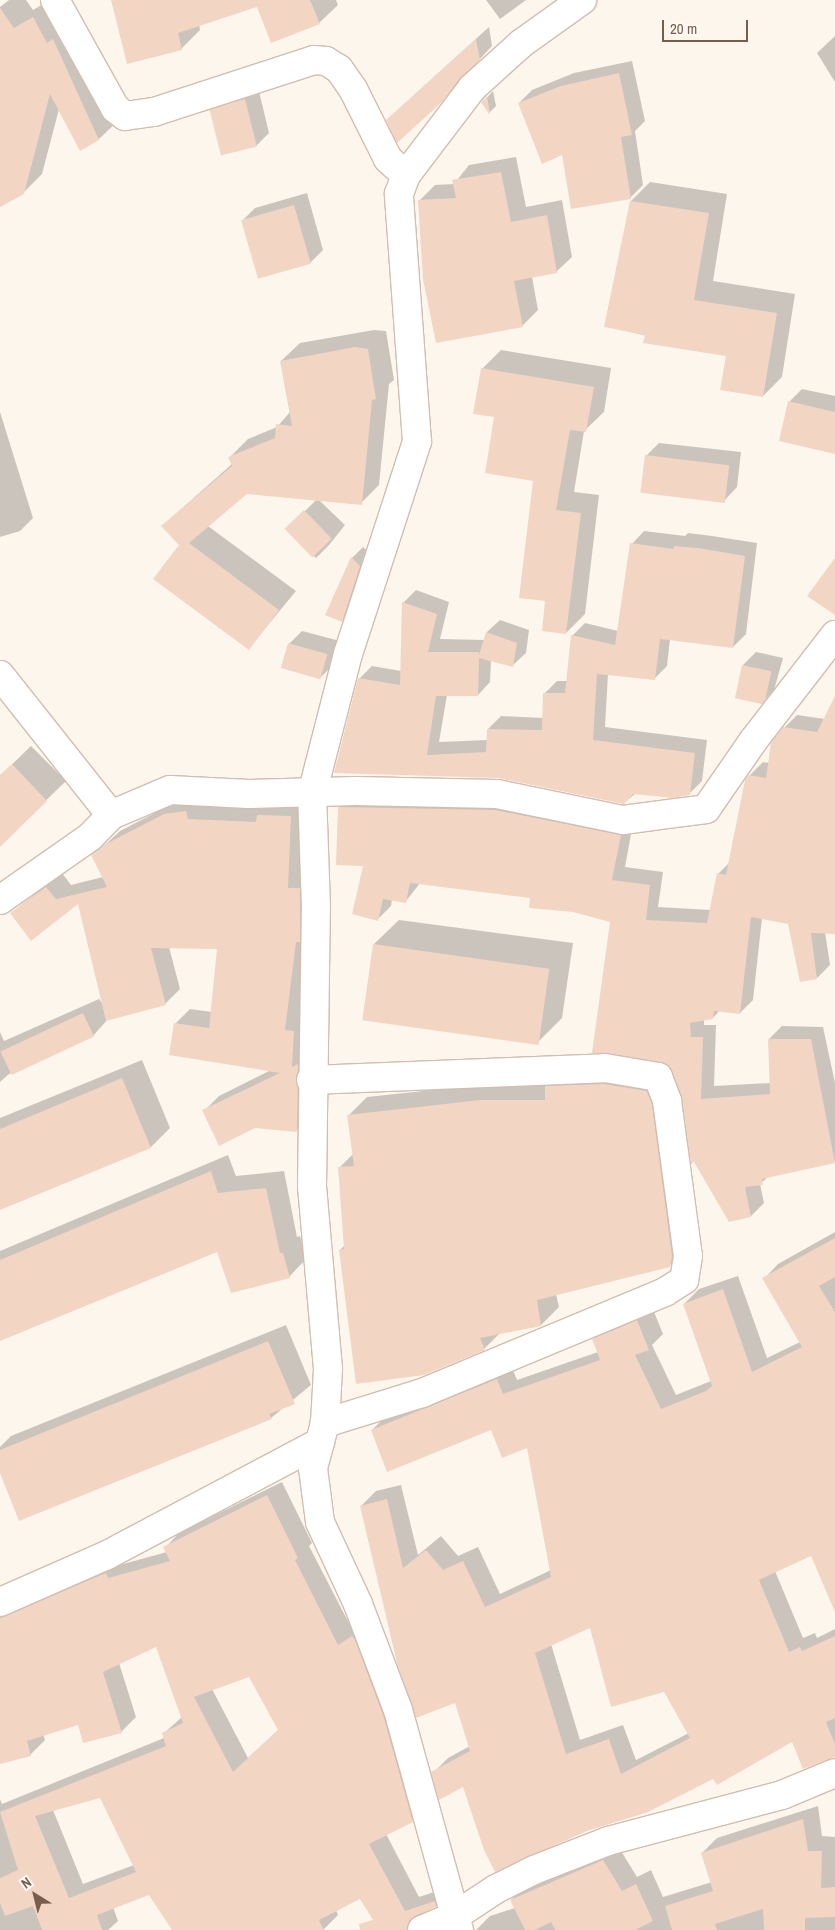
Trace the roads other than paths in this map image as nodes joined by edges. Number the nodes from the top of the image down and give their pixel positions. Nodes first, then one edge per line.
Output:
1 (55, 0) edge
2 (582, 0) edge
3 (406, 175) junction
4 (835, 635) edge
5 (0, 675) edge
6 (312, 794) junction
7 (112, 815) junction
8 (0, 900) edge
9 (311, 1080) junction
10 (322, 1432) junction
11 (0, 1602) edge
12 (835, 1773) edge
13 (457, 1923) edge
14 (422, 1930) edge

1 - 3 street
2 - 3 street
3 - 6 street
4 - 6 street
5 - 7 street
6 - 7 street
6 - 9 street
7 - 8 street
9 - 10 street
9 - 10 street
10 - 11 street
10 - 13 street
12 - 13 street
13 - 14 street

